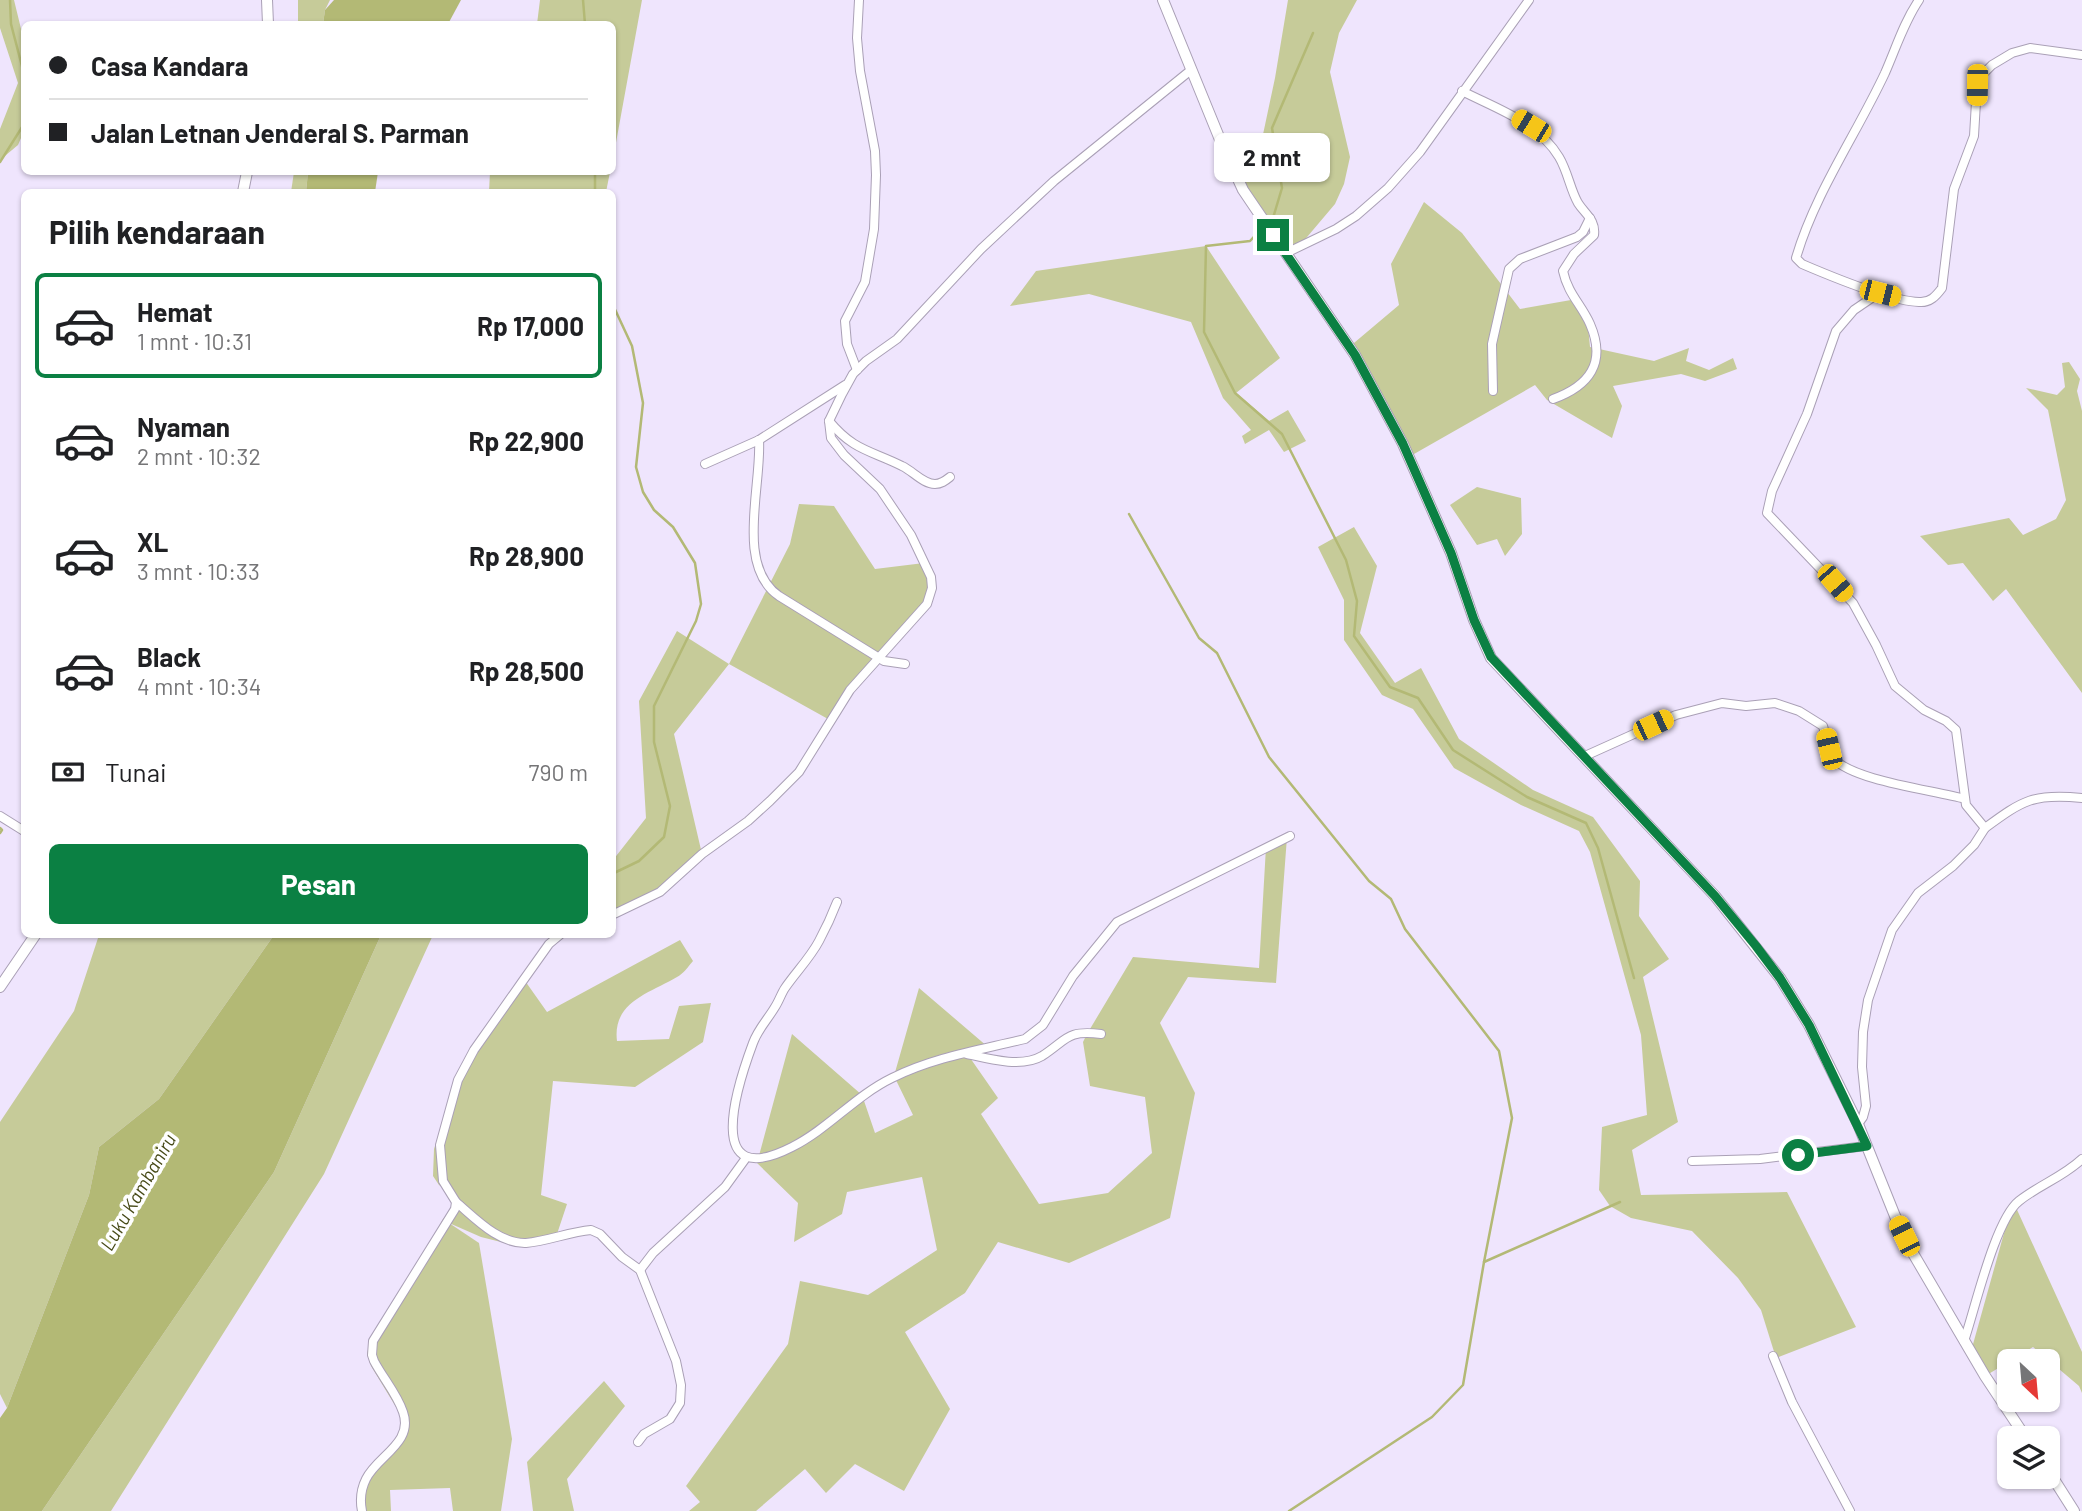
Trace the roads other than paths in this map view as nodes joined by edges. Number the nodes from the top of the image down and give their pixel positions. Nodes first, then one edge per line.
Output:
1 (267, 0) edge
2 (859, 0) edge
3 (1163, 0) edge
4 (1529, 0) edge
5 (1919, 0) edge
6 (268, 21) edge
7 (2082, 55) edge
8 (1191, 70) junction
9 (1462, 91) junction
10 (1590, 218) junction
11 (1286, 253) junction
12 (1880, 293) junction
13 (857, 370) junction
14 (848, 383) junction
15 (1493, 391) dead end
16 (1553, 400) dead end
17 (829, 421) junction
18 (759, 440) junction
19 (705, 464) dead end
20 (950, 477) dead end
21 (877, 657) junction
22 (905, 664) dead end
23 (1585, 757) junction
24 (2082, 798) edge
25 (1965, 799) junction
26 (0, 816) edge
27 (1985, 828) junction
28 (21, 829) edge
29 (1290, 836) dead end
30 (837, 902) dead end
31 (616, 913) edge
32 (33, 938) edge
33 (556, 938) edge
34 (0, 987) edge
35 (1101, 1034) dead end
36 (964, 1053) junction
37 (1858, 1124) junction
38 (1867, 1146) junction
39 (746, 1158) junction
40 (2082, 1159) edge
41 (1692, 1161) dead end
42 (456, 1202) junction
43 (640, 1270) junction
44 (1964, 1340) junction
45 (1773, 1356) dead end
46 (2018, 1426) edge
47 (638, 1442) dead end
48 (2060, 1489) edge
49 (362, 1511) edge
50 (1850, 1511) edge
51 (2074, 1511) edge

1 - 6 street
2 - 13 street
3 - 8 street
4 - 9 street
5 - 12 street
7 - 12 street
8 - 11 street
8 - 13 street
9 - 10 street
9 - 11 street
10 - 15 street
10 - 16 street
11 - 23 street
12 - 25 street
13 - 14 street
14 - 17 street
14 - 18 street
17 - 20 street
17 - 21 street
18 - 19 street
18 - 21 street
21 - 22 street
21 - 31 street
23 - 25 street
23 - 37 street
24 - 27 street
25 - 27 street
26 - 28 street
27 - 37 street
29 - 36 street
30 - 39 street
32 - 34 street
33 - 42 street
35 - 36 street
36 - 39 street
37 - 38 street
38 - 41 street
38 - 44 street
39 - 43 street
40 - 44 street
42 - 43 street
42 - 49 street
43 - 47 street
44 - 46 street
45 - 50 street
48 - 51 street

